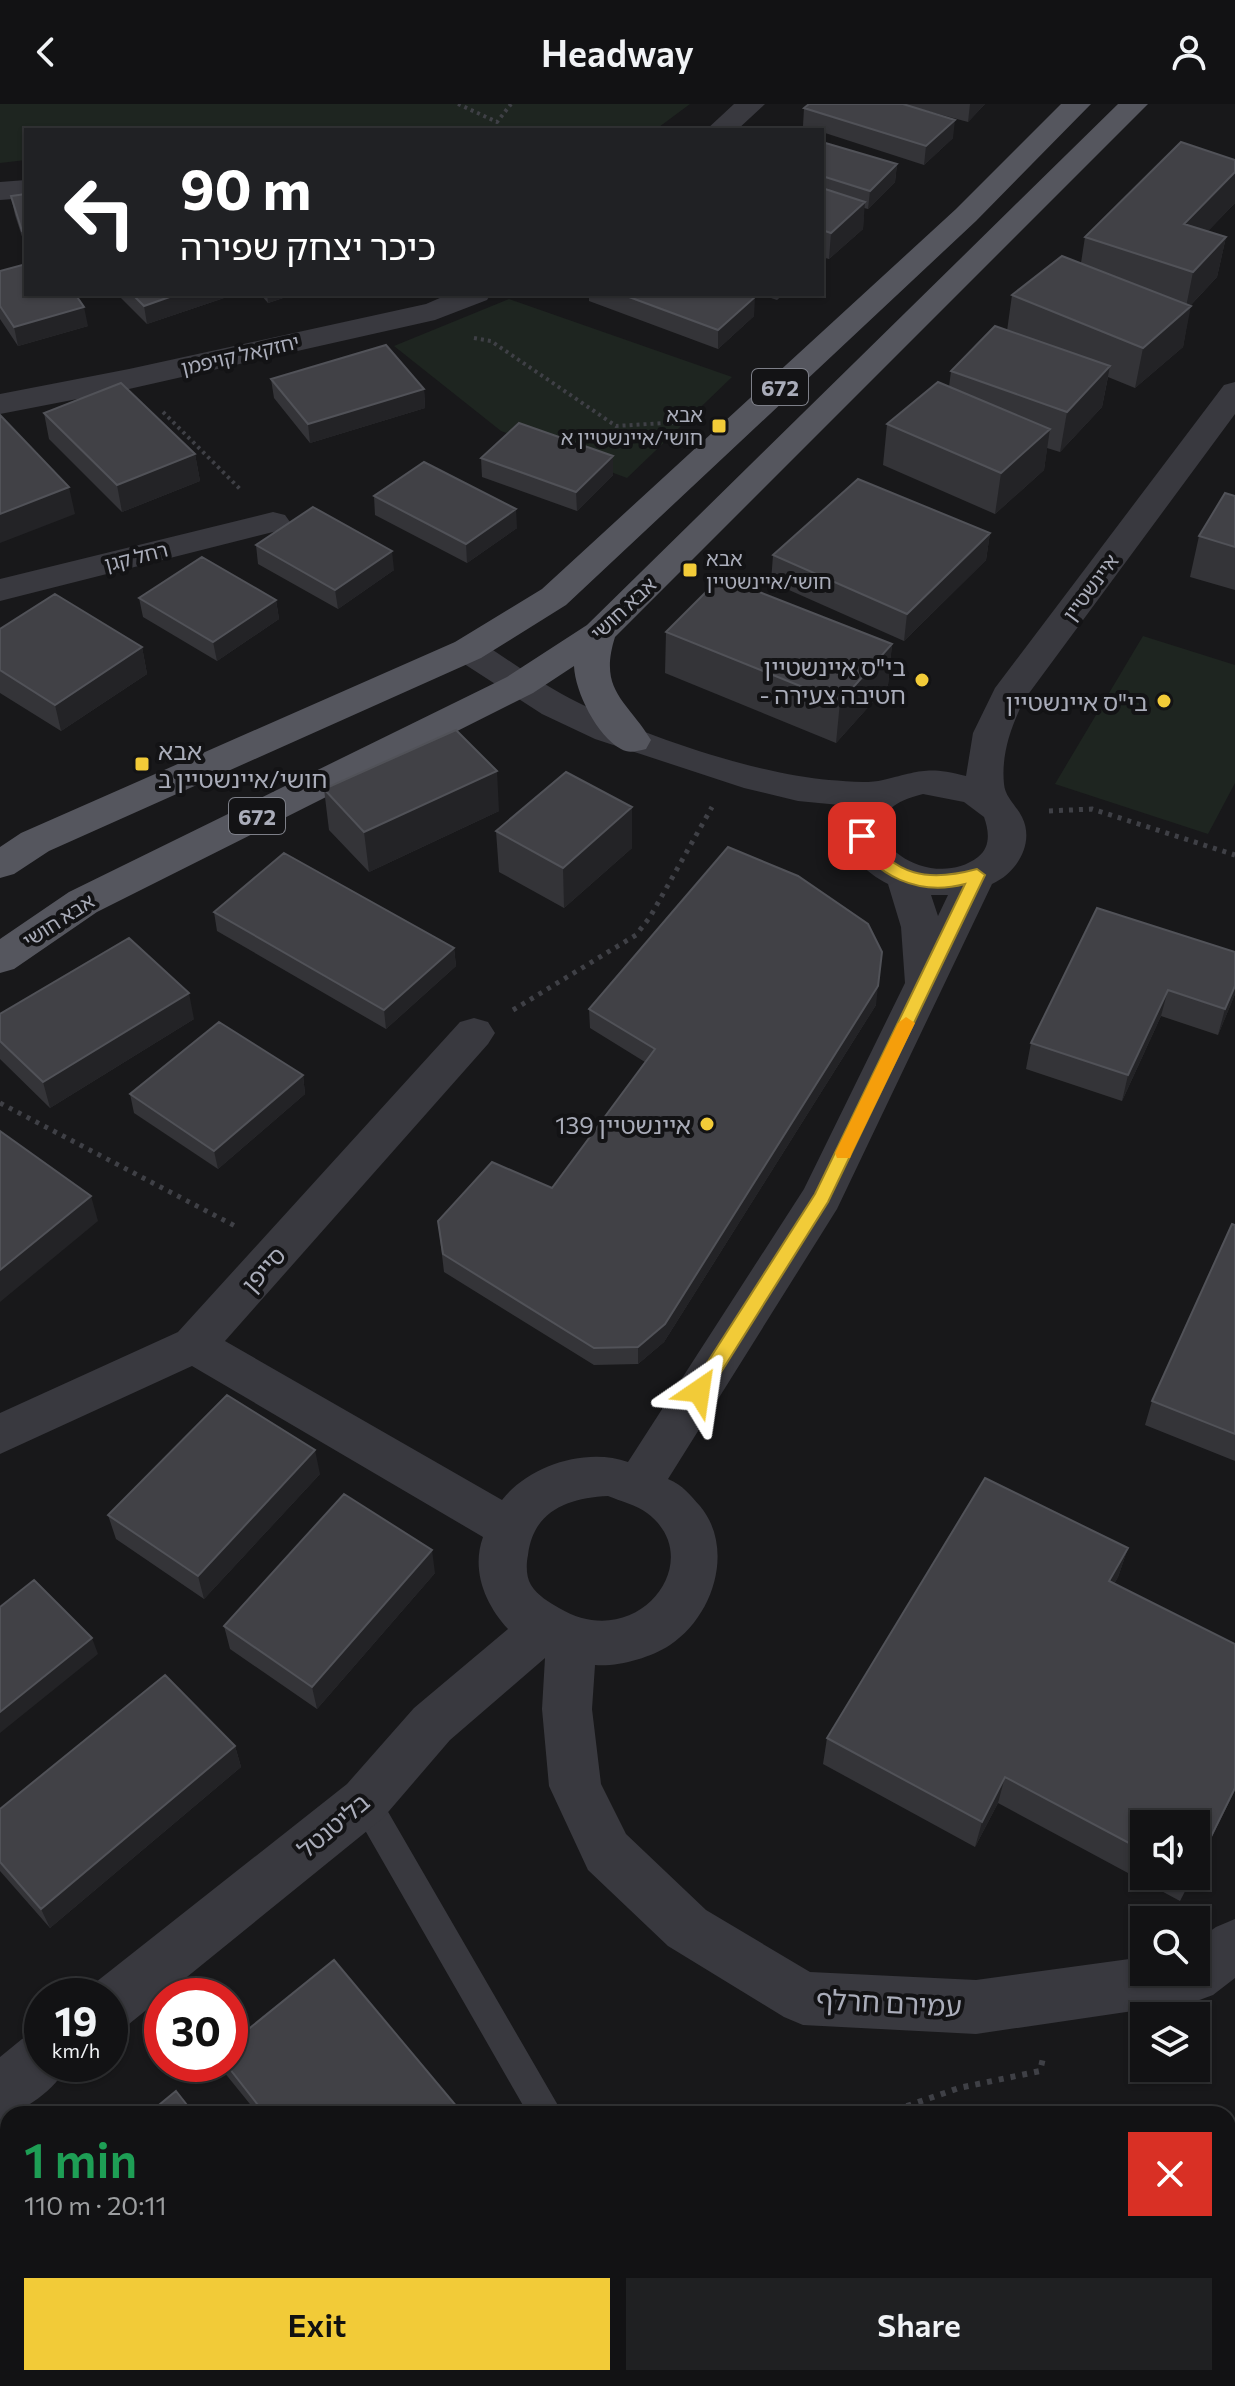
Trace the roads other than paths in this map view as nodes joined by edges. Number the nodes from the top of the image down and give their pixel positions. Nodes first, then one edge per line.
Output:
1 (751, 104) edge
2 (1077, 104) edge
3 (1134, 104) edge
4 (722, 128) edge
5 (24, 189) edge
6 (0, 191) edge
7 (463, 296) edge
8 (425, 302) edge
9 (1235, 392) edge
10 (0, 404) edge
11 (273, 522) road end
12 (0, 590) edge
13 (599, 633) junction
14 (468, 650) junction
15 (520, 685) junction
16 (633, 740) junction
17 (743, 777) junction
18 (883, 793) junction
19 (994, 806) junction
20 (870, 852) junction
21 (0, 865) edge
22 (977, 875) junction
23 (905, 876) junction
24 (0, 959) edge
25 (922, 990) junction
26 (474, 1033) road end
27 (194, 1345) junction
28 (0, 1434) edge
29 (640, 1483) junction
30 (509, 1528) junction
31 (556, 1636) junction
32 (365, 1801) junction
33 (1235, 1945) edge
34 (128, 1991) edge
35 (24, 2073) edge
36 (0, 2092) edge
37 (541, 2106) edge

1 - 4 street
2 - 14 main road, 672
3 - 13 main road, אבא חושי / 672
5 - 6 street
7 - 8 street, יחזקאל קויפמן
8 - 10 street, יחזקאל קויפמן
9 - 19 street, איינשטיין
11 - 12 street, רחל קגן
13 - 15 main road, אבא חושי / 672
13 - 16 main road
14 - 15 street
14 - 21 main road, 672
15 - 16 street
15 - 24 main road, אבא חושי / 672
16 - 17 street
17 - 18 street
17 - 20 street
18 - 19 street
18 - 20 street
19 - 22 street
20 - 23 street
22 - 23 street
22 - 25 street
23 - 25 street
25 - 29 street
26 - 27 street, סייפן
27 - 28 street, סייפן
27 - 30 street
29 - 30 street
29 - 31 street
30 - 31 street
31 - 32 street, בליטנטל
31 - 33 street, עמירם חרלף
32 - 34 street, בליטנטל
32 - 37 lane
35 - 36 street

